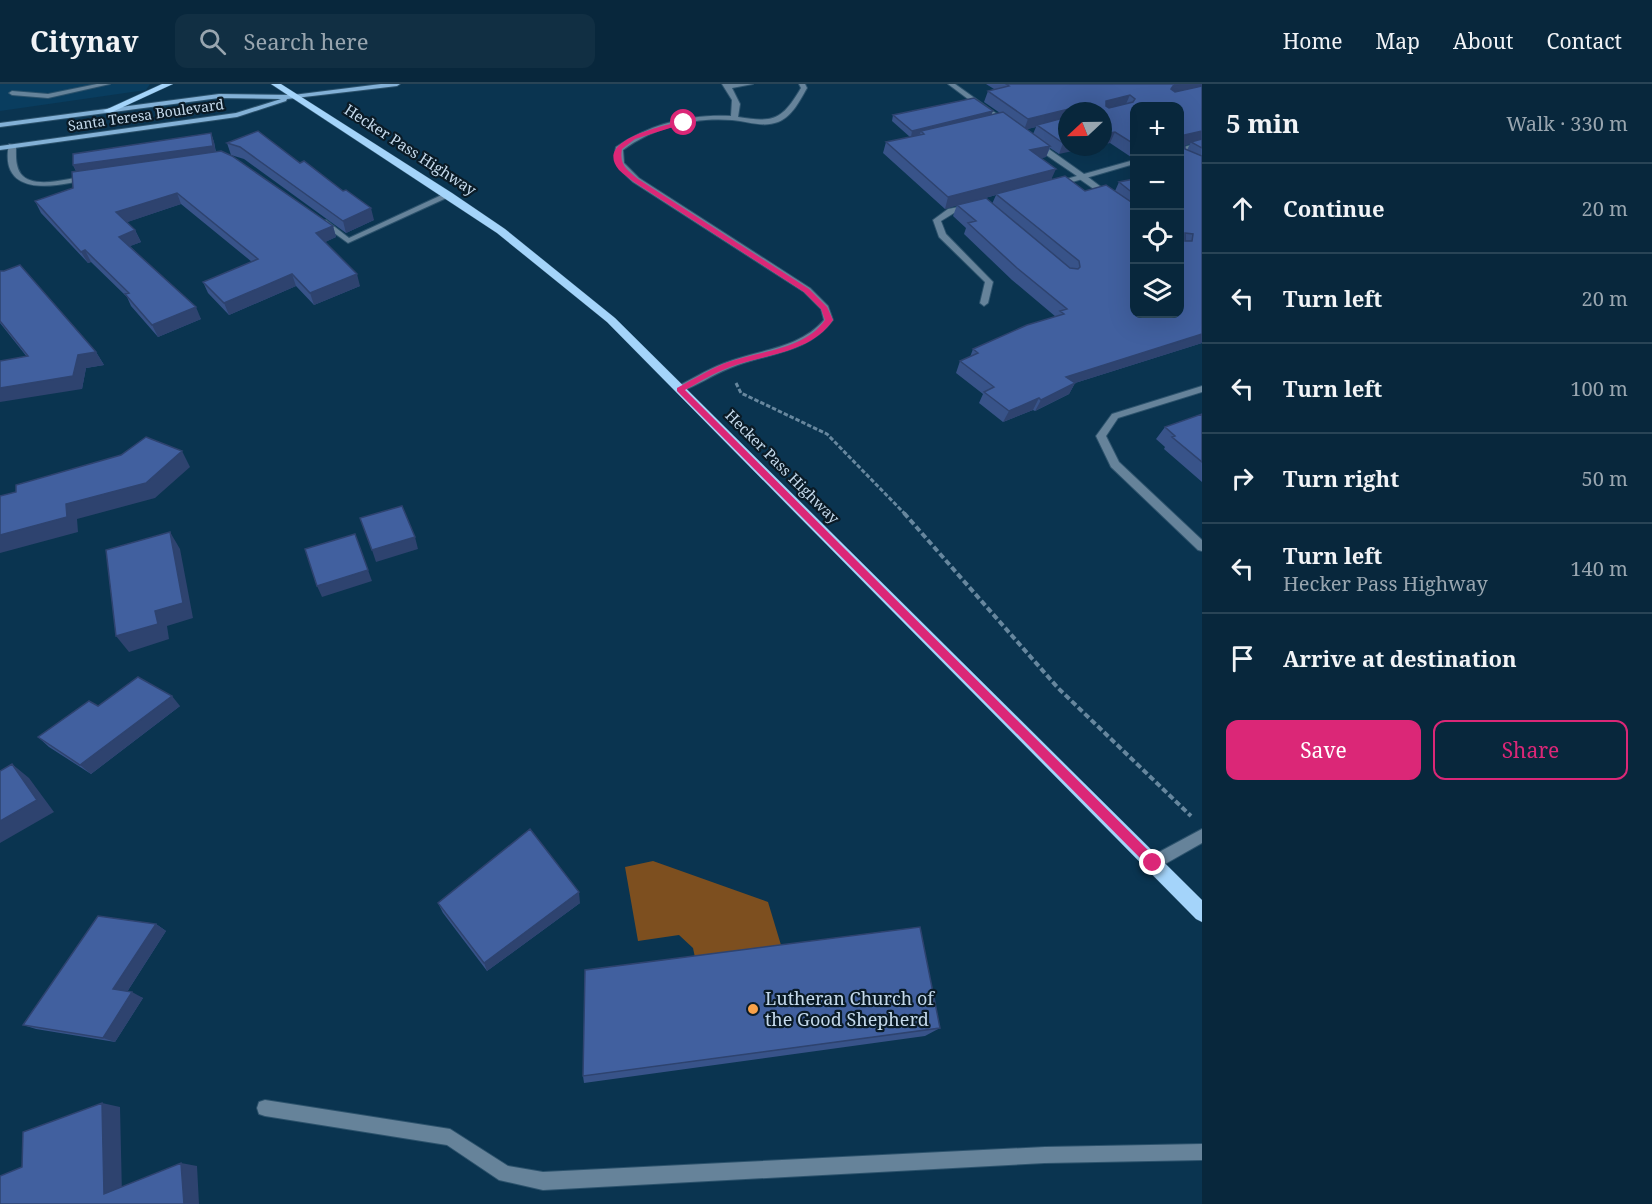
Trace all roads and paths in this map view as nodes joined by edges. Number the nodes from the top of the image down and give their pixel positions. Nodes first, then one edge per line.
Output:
1 (106, 84) edge
2 (169, 84) edge
3 (275, 84) edge
4 (397, 84) edge
5 (750, 84) edge
6 (802, 84) edge
7 (951, 84) edge
8 (726, 86) edge
9 (12, 93) dead end
10 (293, 97) junction
11 (107, 111) junction
12 (734, 118) junction
13 (1001, 119) junction
14 (990, 122) edge
15 (0, 125) edge
16 (1014, 129) edge
17 (1030, 140) edge
18 (1202, 144) edge
19 (12, 146) junction
20 (0, 148) edge
21 (1184, 149) edge
22 (1130, 163) edge
23 (98, 176) edge
24 (1081, 176) junction
25 (1047, 187) edge
26 (450, 195) junction
27 (973, 206) edge
28 (1130, 212) edge
29 (312, 213) edge
30 (984, 303) dead end
31 (1202, 388) edge
32 (679, 389) junction
33 (741, 393) dead end
34 (1202, 547) edge
35 (1194, 819) dead end
36 (1202, 836) edge
37 (1153, 863) junction
38 (1202, 913) edge
39 (265, 1108) dead end
40 (1202, 1152) edge

1 - 9 street
2 - 11 main road
3 - 10 main road, Hecker Pass Highway
4 - 10 main road, Santa Teresa Boulevard
5 - 8 street
6 - 12 street
7 - 13 street
8 - 12 street
10 - 11 main road, Santa Teresa Boulevard
10 - 19 main road, Santa Teresa Boulevard
10 - 26 main road, Hecker Pass Highway
11 - 15 main road, Santa Teresa Boulevard
12 - 32 street
13 - 14 street
13 - 16 street
17 - 24 street
18 - 21 street
19 - 20 main road, Santa Teresa Boulevard
19 - 23 street
22 - 24 street
24 - 25 street
24 - 28 street
26 - 29 street
26 - 32 main road, Hecker Pass Highway
27 - 30 street
31 - 34 street
32 - 37 main road, Hecker Pass Highway
33 - 35 path
36 - 37 street
37 - 38 main road, Hecker Pass Highway
39 - 40 street

